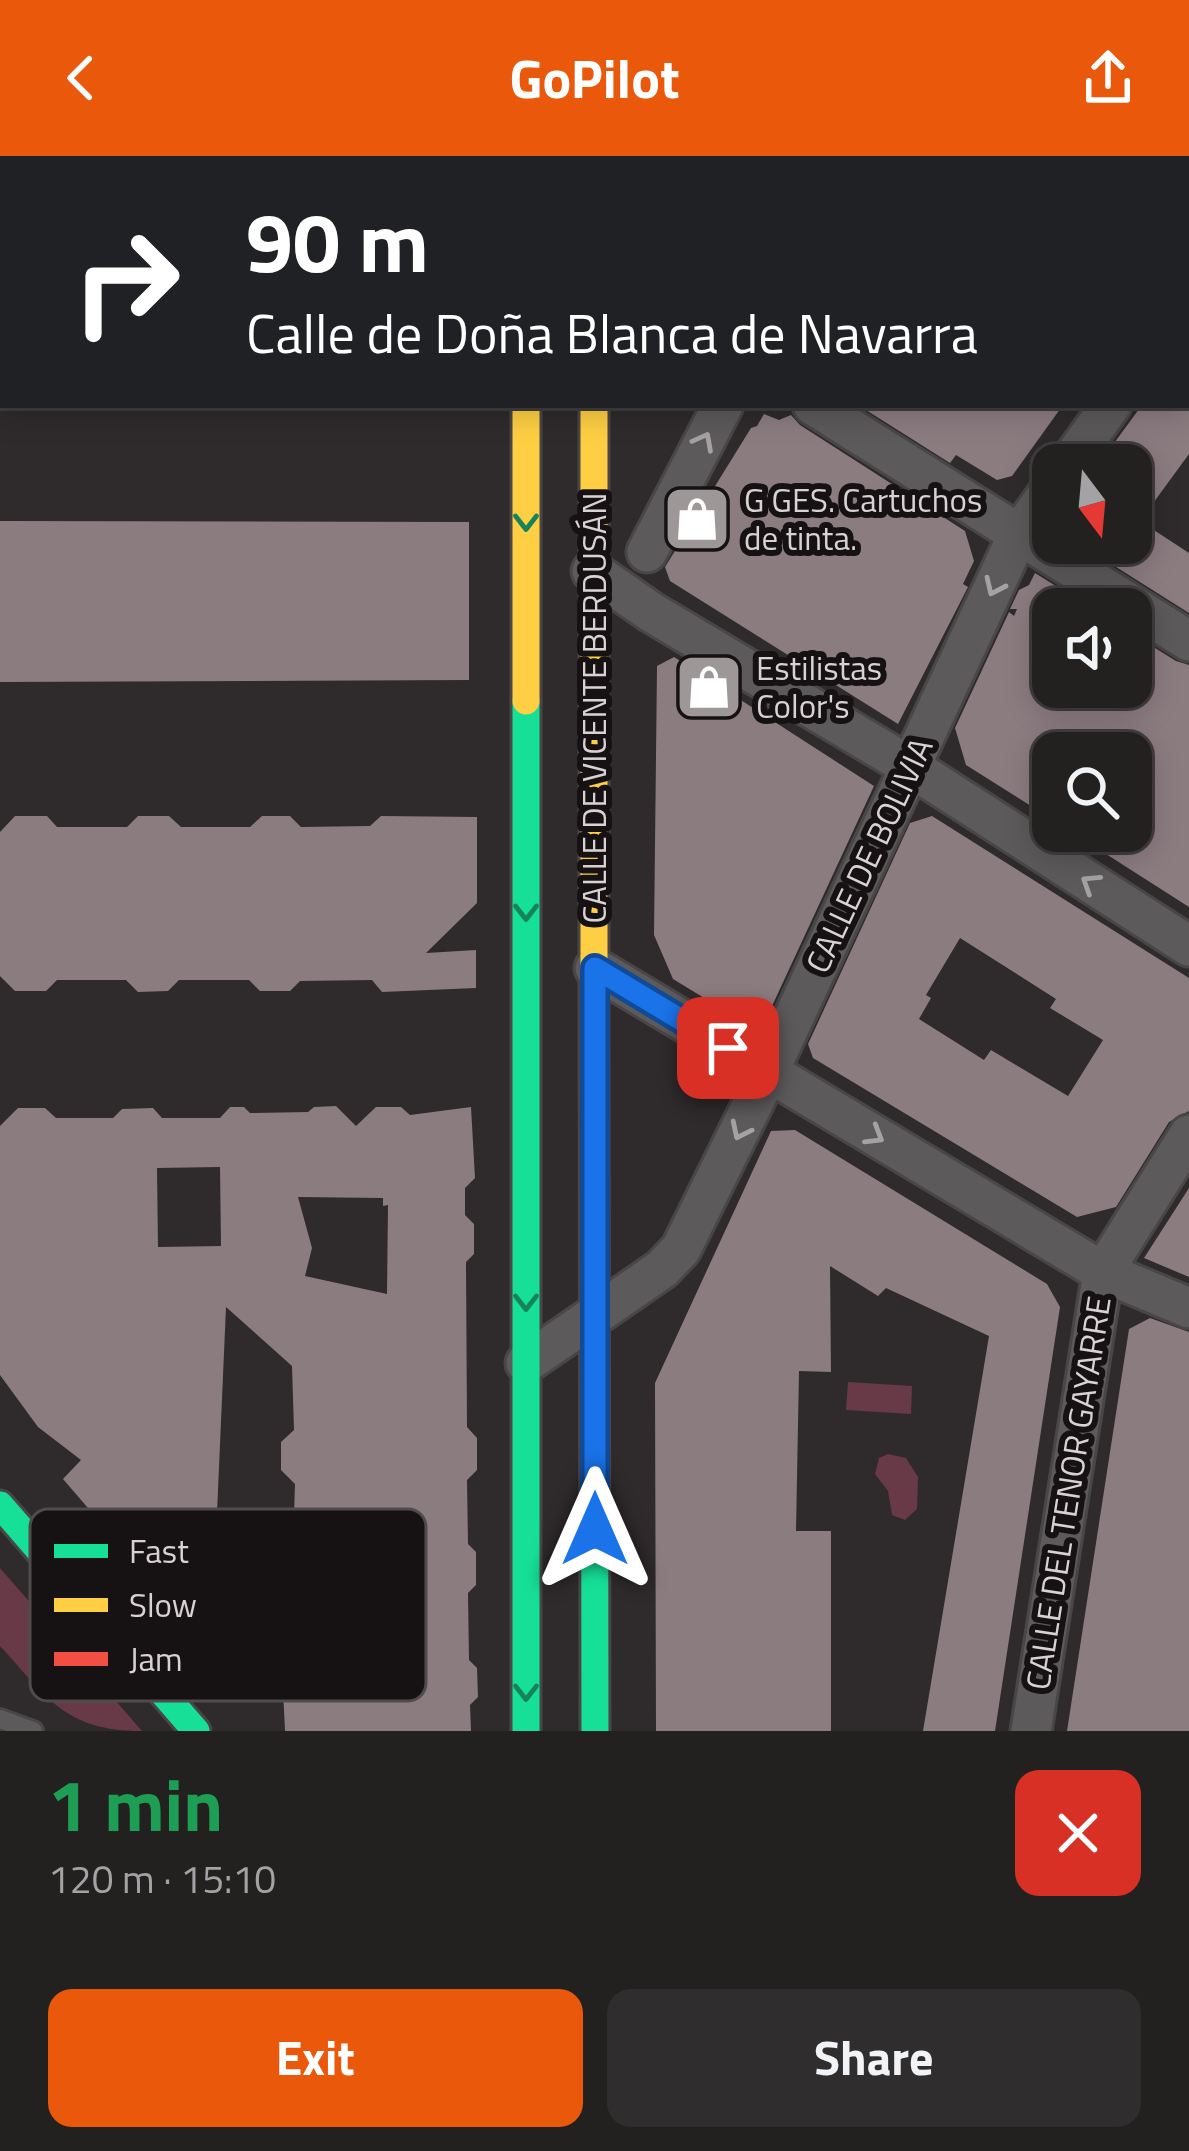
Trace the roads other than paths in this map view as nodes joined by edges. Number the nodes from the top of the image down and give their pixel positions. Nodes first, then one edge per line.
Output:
1 (526, 408) edge
2 (594, 408) edge
3 (721, 408) edge
4 (818, 408) edge
5 (1109, 408) edge
6 (1083, 444) edge
7 (1032, 516) edge
8 (1018, 536) junction
9 (647, 552) dead end
10 (592, 571) junction
11 (1189, 640) edge
12 (909, 766) junction
13 (1189, 946) edge
14 (595, 968) junction
15 (768, 1073) junction
16 (1189, 1135) edge
17 (1102, 1271) junction
18 (1189, 1308) edge
19 (596, 1316) junction
20 (526, 1363) junction
21 (0, 1505) edge
22 (30, 1540) edge
23 (170, 1701) edge
24 (0, 1719) edge
25 (592, 1727) edge
26 (33, 1731) edge
27 (196, 1731) edge
28 (526, 1731) edge
29 (1031, 1731) edge

1 -> 20 main road, CALLE DE VICENTE BERDUSÁN
2 - 10 main road, CALLE DE VICENTE BERDUSÁN
9 -> 3 street
4 - 8 street
5 - 6 street
7 - 8 street, CALLE DE BOLIVIA
8 - 11 street
8 -> 12 street, CALLE DE BOLIVIA
10 - 12 street
10 - 14 main road, CALLE DE VICENTE BERDUSÁN
13 -> 12 street
12 - 15 street, CALLE DE BOLIVIA
14 - 15 street
14 - 19 main road, CALLE DE VICENTE BERDUSÁN
15 -> 17 street
15 -> 19 street, CALLE DE BOLIVIA
16 - 17 street, CALLE DEL TENOR GAYARRE
17 - 18 street
17 - 29 street, CALLE DEL TENOR GAYARRE
19 - 20 street, CALLE DE BOLIVIA
19 - 25 main road, CALLE DE VICENTE BERDUSÁN
20 -> 28 main road, CALLE DE VICENTE BERDUSÁN
21 - 22 main road
23 - 27 main road
24 - 26 lane

